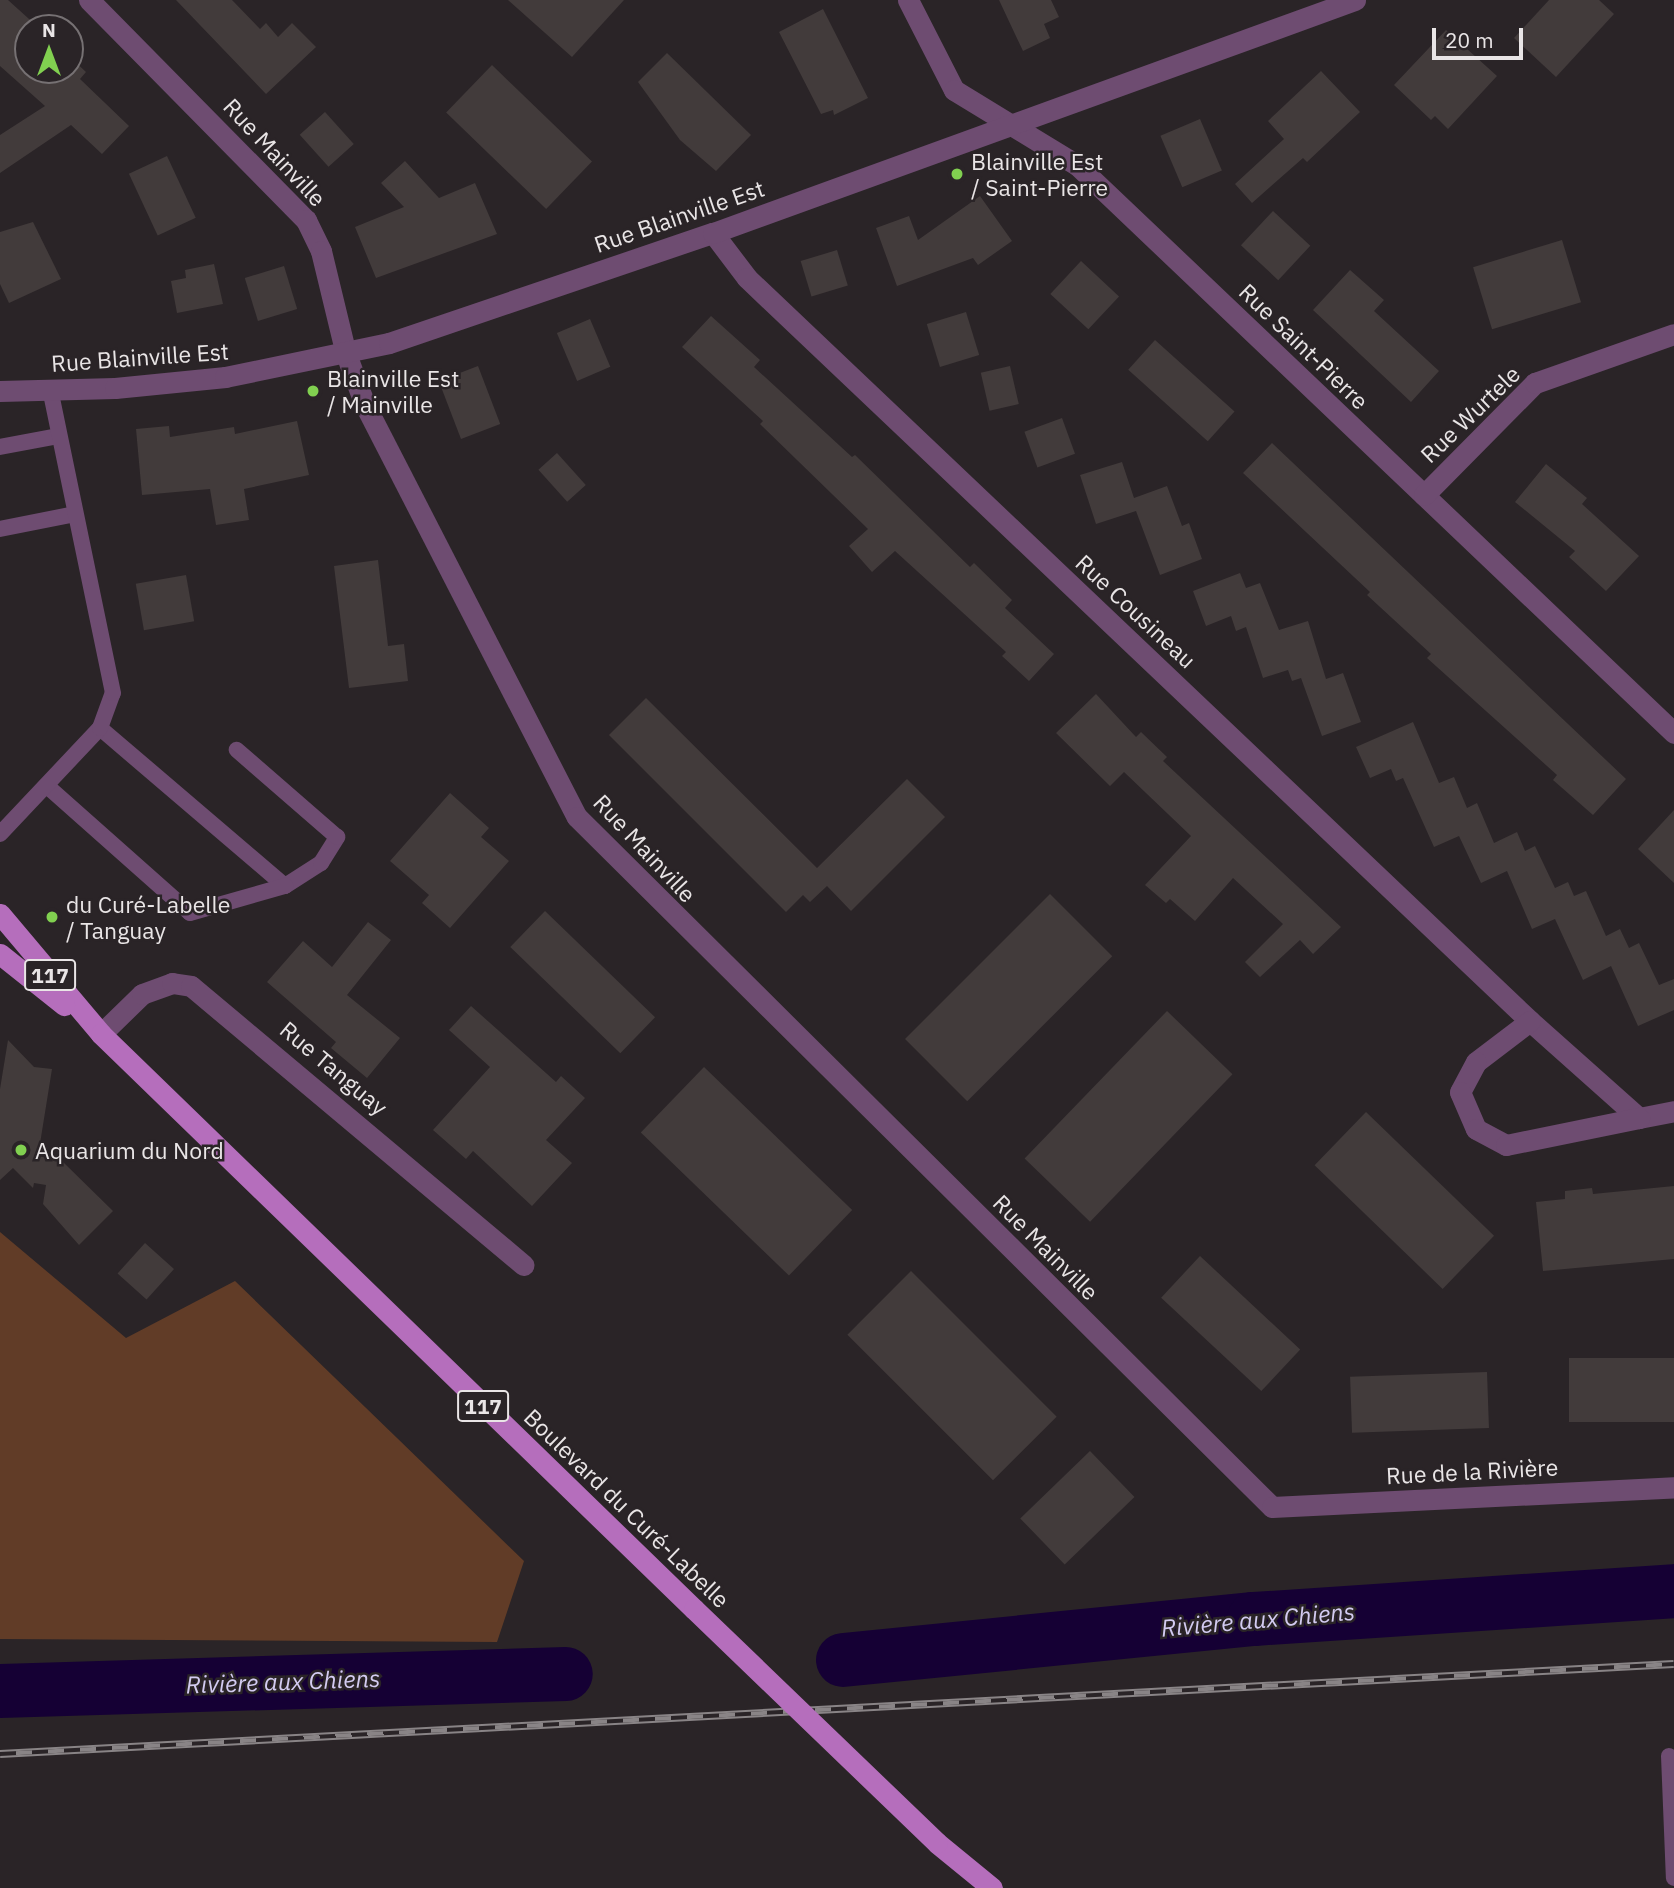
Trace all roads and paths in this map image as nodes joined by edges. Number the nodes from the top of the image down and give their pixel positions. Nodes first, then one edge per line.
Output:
1 (89, 0) edge
2 (908, 0) edge
3 (1355, 0) edge
4 (1009, 125) junction
5 (713, 233) junction
6 (1674, 334) edge
7 (346, 354) junction
8 (50, 390) junction
9 (0, 391) edge
10 (59, 436) junction
11 (0, 447) edge
12 (1424, 495) junction
13 (75, 514) junction
14 (0, 529) edge
15 (100, 728) junction
16 (1674, 733) edge
17 (237, 750) dead end
18 (47, 786) junction
19 (0, 834) edge
20 (285, 886) junction
21 (0, 914) edge
22 (0, 954) edge
23 (1530, 1021) junction
24 (101, 1034) junction
25 (1674, 1111) edge
26 (1639, 1118) junction
27 (523, 1265) dead end
28 (1674, 1487) edge
29 (1272, 1507) joint
30 (1669, 1756) dead end
31 (937, 1843) junction
32 (1674, 1878) edge
33 (979, 1888) edge
34 (992, 1888) edge

1 - 7 street, Rue Mainville
2 - 4 street, Rue Saint-Pierre
3 - 4 street, Rue Blainville Est
4 - 5 street, Rue Blainville Est
4 - 12 street, Rue Saint-Pierre
5 - 7 street, Rue Blainville Est
5 - 23 street, Rue Cousineau
6 - 12 street, Rue Wurtele
7 - 8 street, Rue Blainville Est
7 - 29 street, Rue Mainville
8 - 9 street, Rue Blainville Est
8 - 10 lane
10 - 11 lane
10 - 13 lane
12 - 16 street, Rue Saint-Pierre
13 - 14 lane
13 - 15 lane
15 - 18 lane
15 - 20 lane
17 - 20 lane
18 - 19 lane
18 - 20 lane
21 - 24 main road, Boulevard du Curé-Labelle / 117
22 - 24 main road, Boulevard du Curé-Labelle / 117
23 - 26 street, Rue Cousineau
23 - 26 street
24 - 27 street, Rue Tanguay
24 - 31 main road, Boulevard du Curé-Labelle / 117, bridge
25 - 26 street
28 - 29 street, Rue de la Rivière
30 - 32 lane
31 - 33 main road, Boulevard du Curé-Labelle / 117
31 - 34 main road, Boulevard du Curé-Labelle / 117

